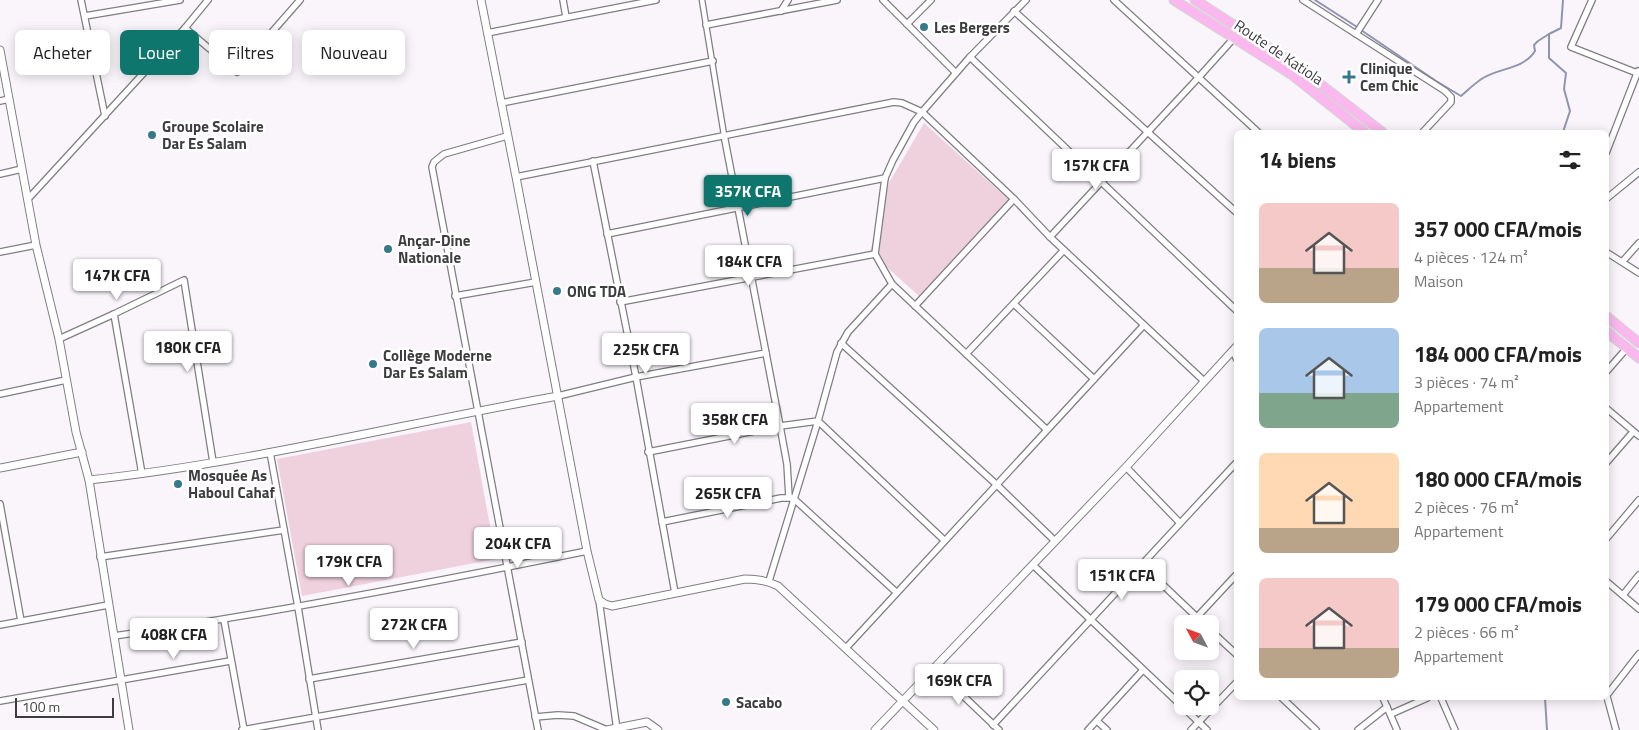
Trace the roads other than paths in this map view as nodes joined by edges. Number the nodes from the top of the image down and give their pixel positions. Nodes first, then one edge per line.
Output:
1 (81, 0) edge
2 (180, 0) edge
3 (208, 0) edge
4 (300, 0) edge
5 (481, 0) edge
6 (563, 0) edge
7 (656, 0) edge
8 (702, 0) edge
9 (788, 0) edge
10 (837, 0) edge
11 (883, 0) edge
12 (931, 0) edge
13 (1026, 0) edge
14 (1114, 0) edge
15 (1174, 0) edge
16 (1195, 0) edge
17 (1303, 0) edge
18 (1378, 0) edge
19 (1592, 0) edge
20 (781, 11) junction
21 (1014, 11) junction
22 (85, 16) junction
23 (566, 17) junction
24 (907, 24) junction
25 (706, 25) junction
26 (185, 28) junction
27 (487, 33) junction
28 (1356, 34) junction
29 (1234, 38) junction
30 (0, 50) edge
31 (970, 57) junction
32 (712, 62) junction
33 (956, 72) junction
34 (1638, 75) edge
35 (1199, 78) junction
36 (9, 99) junction
37 (0, 101) edge
38 (501, 103) junction
39 (922, 112) junction
40 (105, 116) junction
41 (1256, 130) edge
42 (1361, 130) edge
43 (1379, 130) edge
44 (1425, 130) edge
45 (1149, 131) junction
46 (724, 135) junction
47 (508, 136) junction
48 (1609, 146) edge
49 (593, 161) junction
50 (22, 169) junction
51 (1639, 172) edge
52 (0, 174) edge
53 (516, 177) junction
54 (885, 178) junction
55 (1101, 181) junction
56 (1609, 197) edge
57 (28, 199) junction
58 (1014, 199) junction
59 (738, 208) junction
60 (1234, 210) edge
61 (607, 234) junction
62 (1050, 237) junction
63 (1639, 243) edge
64 (36, 245) junction
65 (1064, 250) junction
66 (0, 252) edge
67 (875, 254) junction
68 (1609, 254) edge
69 (1623, 261) junction
70 (1639, 273) edge
71 (752, 276) junction
72 (536, 282) junction
73 (892, 284) junction
74 (455, 296) junction
75 (620, 302) junction
76 (1014, 304) junction
77 (915, 306) junction
78 (1234, 308) edge
79 (114, 314) junction
80 (1609, 318) edge
81 (1144, 325) junction
82 (1609, 333) edge
83 (1637, 338) edge
84 (59, 339) junction
85 (841, 343) junction
86 (1627, 348) junction
87 (1234, 349) edge
88 (766, 353) junction
89 (966, 354) junction
90 (1639, 358) edge
91 (1609, 369) edge
92 (636, 376) junction
93 (1094, 379) junction
94 (66, 380) junction
95 (1204, 381) junction
96 (0, 394) edge
97 (558, 396) junction
98 (1609, 411) edge
99 (478, 412) junction
100 (818, 421) junction
101 (780, 426) junction
102 (1046, 429) junction
103 (1633, 432) junction
104 (1639, 436) edge
105 (82, 452) junction
106 (270, 452) junction
107 (648, 452) junction
108 (1609, 460) edge
109 (213, 462) junction
110 (1234, 465) edge
111 (1126, 467) junction
112 (0, 468) edge
113 (142, 474) junction
114 (89, 480) junction
115 (996, 485) junction
116 (791, 498) junction
117 (1639, 500) edge
118 (0, 504) edge
119 (662, 522) junction
120 (1180, 523) junction
121 (284, 530) junction
122 (1609, 535) edge
123 (944, 540) junction
124 (1055, 541) junction
125 (8, 546) junction
126 (0, 548) edge
127 (586, 551) junction
128 (100, 557) junction
129 (1033, 564) junction
130 (1141, 564) junction
131 (507, 567) junction
132 (1639, 575) edge
133 (1234, 577) edge
134 (769, 581) junction
135 (1609, 583) edge
136 (896, 592) junction
137 (675, 593) junction
138 (1623, 595) junction
139 (599, 600) junction
140 (108, 605) junction
141 (298, 607) junction
142 (1639, 609) edge
143 (1195, 615) edge
144 (1199, 615) edge
145 (224, 620) junction
146 (1091, 620) junction
147 (21, 621) junction
148 (0, 625) edge
149 (114, 636) junction
150 (1219, 638) edge
151 (522, 642) junction
152 (846, 648) junction
153 (1234, 652) edge
154 (1639, 654) edge
155 (230, 661) junction
156 (934, 668) junction
157 (1143, 670) junction
158 (122, 680) junction
159 (309, 680) junction
160 (528, 680) junction
161 (1234, 685) edge
162 (1609, 690) edge
163 (1284, 700) edge
164 (1384, 700) edge
165 (1422, 700) edge
166 (1442, 700) edge
167 (1608, 700) edge
168 (0, 701) edge
169 (903, 701) junction
170 (1387, 706) junction
171 (1391, 714) junction
172 (316, 717) junction
173 (535, 717) junction
174 (1097, 721) junction
175 (1199, 722) junction
176 (993, 725) junction
177 (616, 729) edge
178 (129, 730) edge
179 (243, 730) edge
180 (318, 730) edge
181 (538, 730) edge
182 (607, 730) edge
183 (658, 730) edge
184 (875, 730) edge
185 (934, 730) edge
186 (999, 730) edge
187 (1088, 730) edge
188 (1106, 730) edge
189 (1191, 730) edge
190 (1207, 730) edge
191 (1316, 730) edge
192 (1358, 730) edge
193 (1397, 730) edge
194 (1455, 730) edge
195 (1616, 730) edge

1 - 22 street
2 - 22 street
3 - 26 street
4 - 26 street
5 - 27 street
6 - 23 street
7 - 23 street
8 - 25 street
9 - 20 street
10 - 20 street
11 - 24 street
12 - 24 street
13 - 21 street
14 - 35 street
15 - 29 highway, Route de Katiola
16 - 43 highway, Route de Katiola
17 - 28 street
18 - 28 street
19 - 34 street
20 - 25 street
21 - 31 street
21 - 45 street
22 - 40 street
23 - 27 street
24 - 33 street
25 - 32 street
26 - 40 street
27 - 38 street
28 - 44 street
29 - 35 street
29 - 42 highway, Route de Katiola
30 - 36 street
31 - 33 street
31 - 55 street
32 - 38 street
32 - 46 street
33 - 39 street
34 - 48 street
35 - 41 street
35 - 45 street
36 - 37 street
36 - 50 street
38 - 47 street
39 - 46 street
39 - 54 street
39 - 58 street
40 - 57 street
45 - 55 street
45 - 60 street
46 - 49 street
46 - 59 street
47 - 53 street
47 - 74 street
49 - 53 street
49 - 61 street
50 - 52 street
50 - 57 street
51 - 56 street
53 - 72 street
54 - 59 street
54 - 67 street
55 - 62 street
55 - 78 street
57 - 64 street
58 - 62 street
58 - 77 street
59 - 61 street
59 - 71 street
61 - 75 street
62 - 65 street
63 - 69 street
64 - 66 street
64 - 84 street
65 - 76 street
65 - 81 street
67 - 71 street
67 - 73 street
68 - 69 street
69 - 70 street
71 - 75 street
71 - 88 street
72 - 74 street
72 - 97 street
73 - 77 street
73 - 85 street
74 - 99 street
75 - 92 street
76 - 89 street
76 - 93 street
77 - 89 street
79 - 84 street
79 - 109 street
79 - 113 street
80 - 83 highway
81 - 93 street
81 - 95 street
82 - 86 highway
84 - 94 street
85 - 100 street
85 - 115 street
86 - 90 highway
86 - 91 street
87 - 95 street
88 - 92 street
88 - 101 street
89 - 102 street
92 - 97 street
92 - 107 street
93 - 102 street
94 - 96 street
94 - 105 street
95 - 111 street
97 - 99 street
97 - 127 street
98 - 103 street
99 - 106 street
99 - 131 street
100 - 101 street
100 - 116 street
100 - 123 street
101 - 107 street
101 - 116 street
102 - 115 street
103 - 104 street
103 - 108 street
105 - 112 street
105 - 114 street
106 - 109 street
106 - 121 street
107 - 119 street
109 - 113 street
110 - 120 street
111 - 120 street
111 - 124 street
113 - 114 street
114 - 128 street
115 - 123 street
115 - 124 street
116 - 119 street
116 - 134 street
116 - 136 street
117 - 122 street
118 - 125 street
119 - 137 street
120 - 130 street
121 - 128 street
121 - 141 street
123 - 136 street
124 - 129 street
125 - 126 street
125 - 147 street
127 - 131 street
127 - 139 street
128 - 140 street
129 - 146 street
129 - 156 street
130 - 143 street
130 - 146 street
131 - 141 street
131 - 151 street
132 - 138 street
133 - 144 street
134 - 137 street
134 - 152 street
135 - 138 street
136 - 152 street
137 - 139 street
138 - 142 street
139 - 177 street
140 - 147 street
140 - 149 street
141 - 145 street
141 - 159 street
145 - 149 street
145 - 155 street
146 - 157 street
146 - 176 street
147 - 148 street
149 - 158 street
150 - 153 street
151 - 159 street
151 - 160 street
152 - 169 street
154 - 162 street
155 - 158 street
155 - 179 street
156 - 169 street
156 - 176 street
157 - 174 street
157 - 175 street
158 - 168 street
158 - 178 street
159 - 172 street
160 - 172 street
160 - 173 street
161 - 175 street
163 - 191 street
164 - 170 street
165 - 171 street
166 - 194 street
167 - 195 street
169 - 184 street
169 - 185 street
170 - 171 street
170 - 192 street
171 - 193 street
172 - 179 street
172 - 180 street
173 - 181 street
173 - 182 street
174 - 187 street
174 - 188 street
175 - 189 street
175 - 190 street
176 - 186 street
177 - 182 street
177 - 183 street

